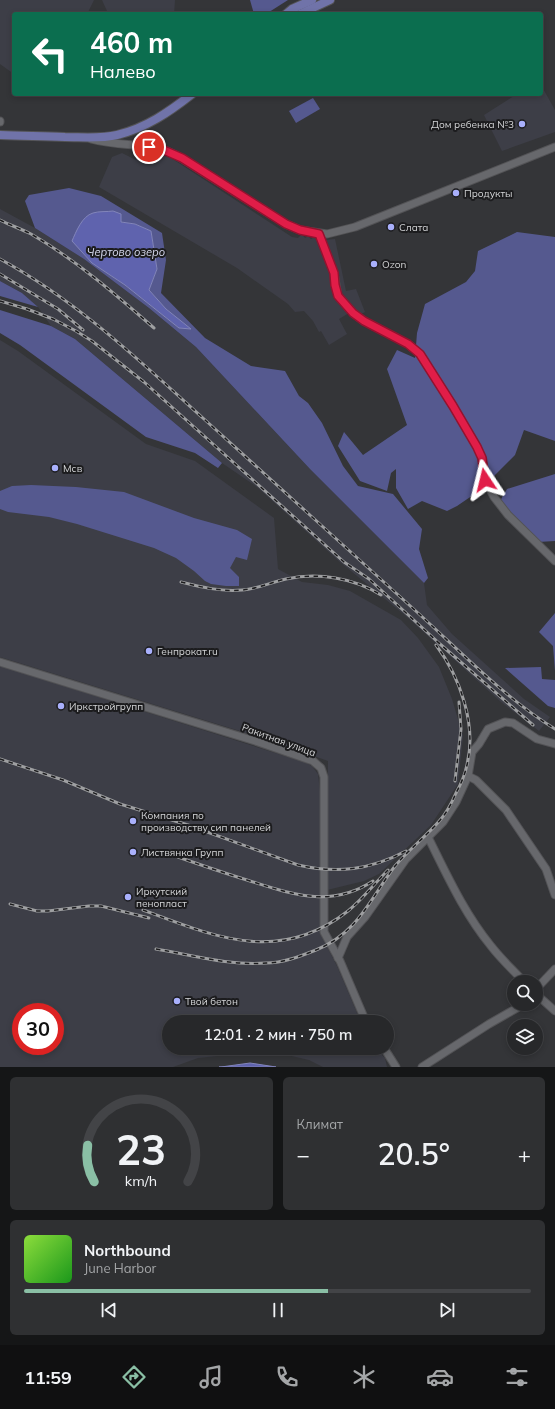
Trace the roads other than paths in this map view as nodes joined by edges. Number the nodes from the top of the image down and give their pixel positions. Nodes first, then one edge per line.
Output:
1 (312, 0) edge
2 (330, 0) edge
3 (288, 12) edge
4 (304, 12) edge
5 (189, 96) edge
6 (0, 135) edge
7 (86, 137) junction
8 (555, 147) edge
9 (319, 234) junction
10 (555, 561) edge
11 (0, 662) edge
12 (555, 744) edge
13 (468, 776) junction
14 (428, 838) junction
15 (555, 895) edge
16 (338, 958) junction
17 (555, 969) edge
18 (517, 975) edge
19 (543, 982) edge
20 (543, 1000) edge
21 (555, 1010) edge
22 (511, 1011) edge
23 (363, 1015) edge
24 (388, 1055) edge
25 (396, 1067) edge
26 (422, 1067) edge

1 - 3 main road
2 - 4 main road
5 - 7 main road
6 - 7 main road
7 - 9 street
8 - 9 street
9 - 10 street
11 - 16 street, Ракитная улица
12 - 13 street
13 - 14 street
13 - 15 street
14 - 16 street
14 - 18 street
16 - 23 street, Ракитная улица
17 - 19 street
20 - 21 street
22 - 26 street
24 - 25 street

